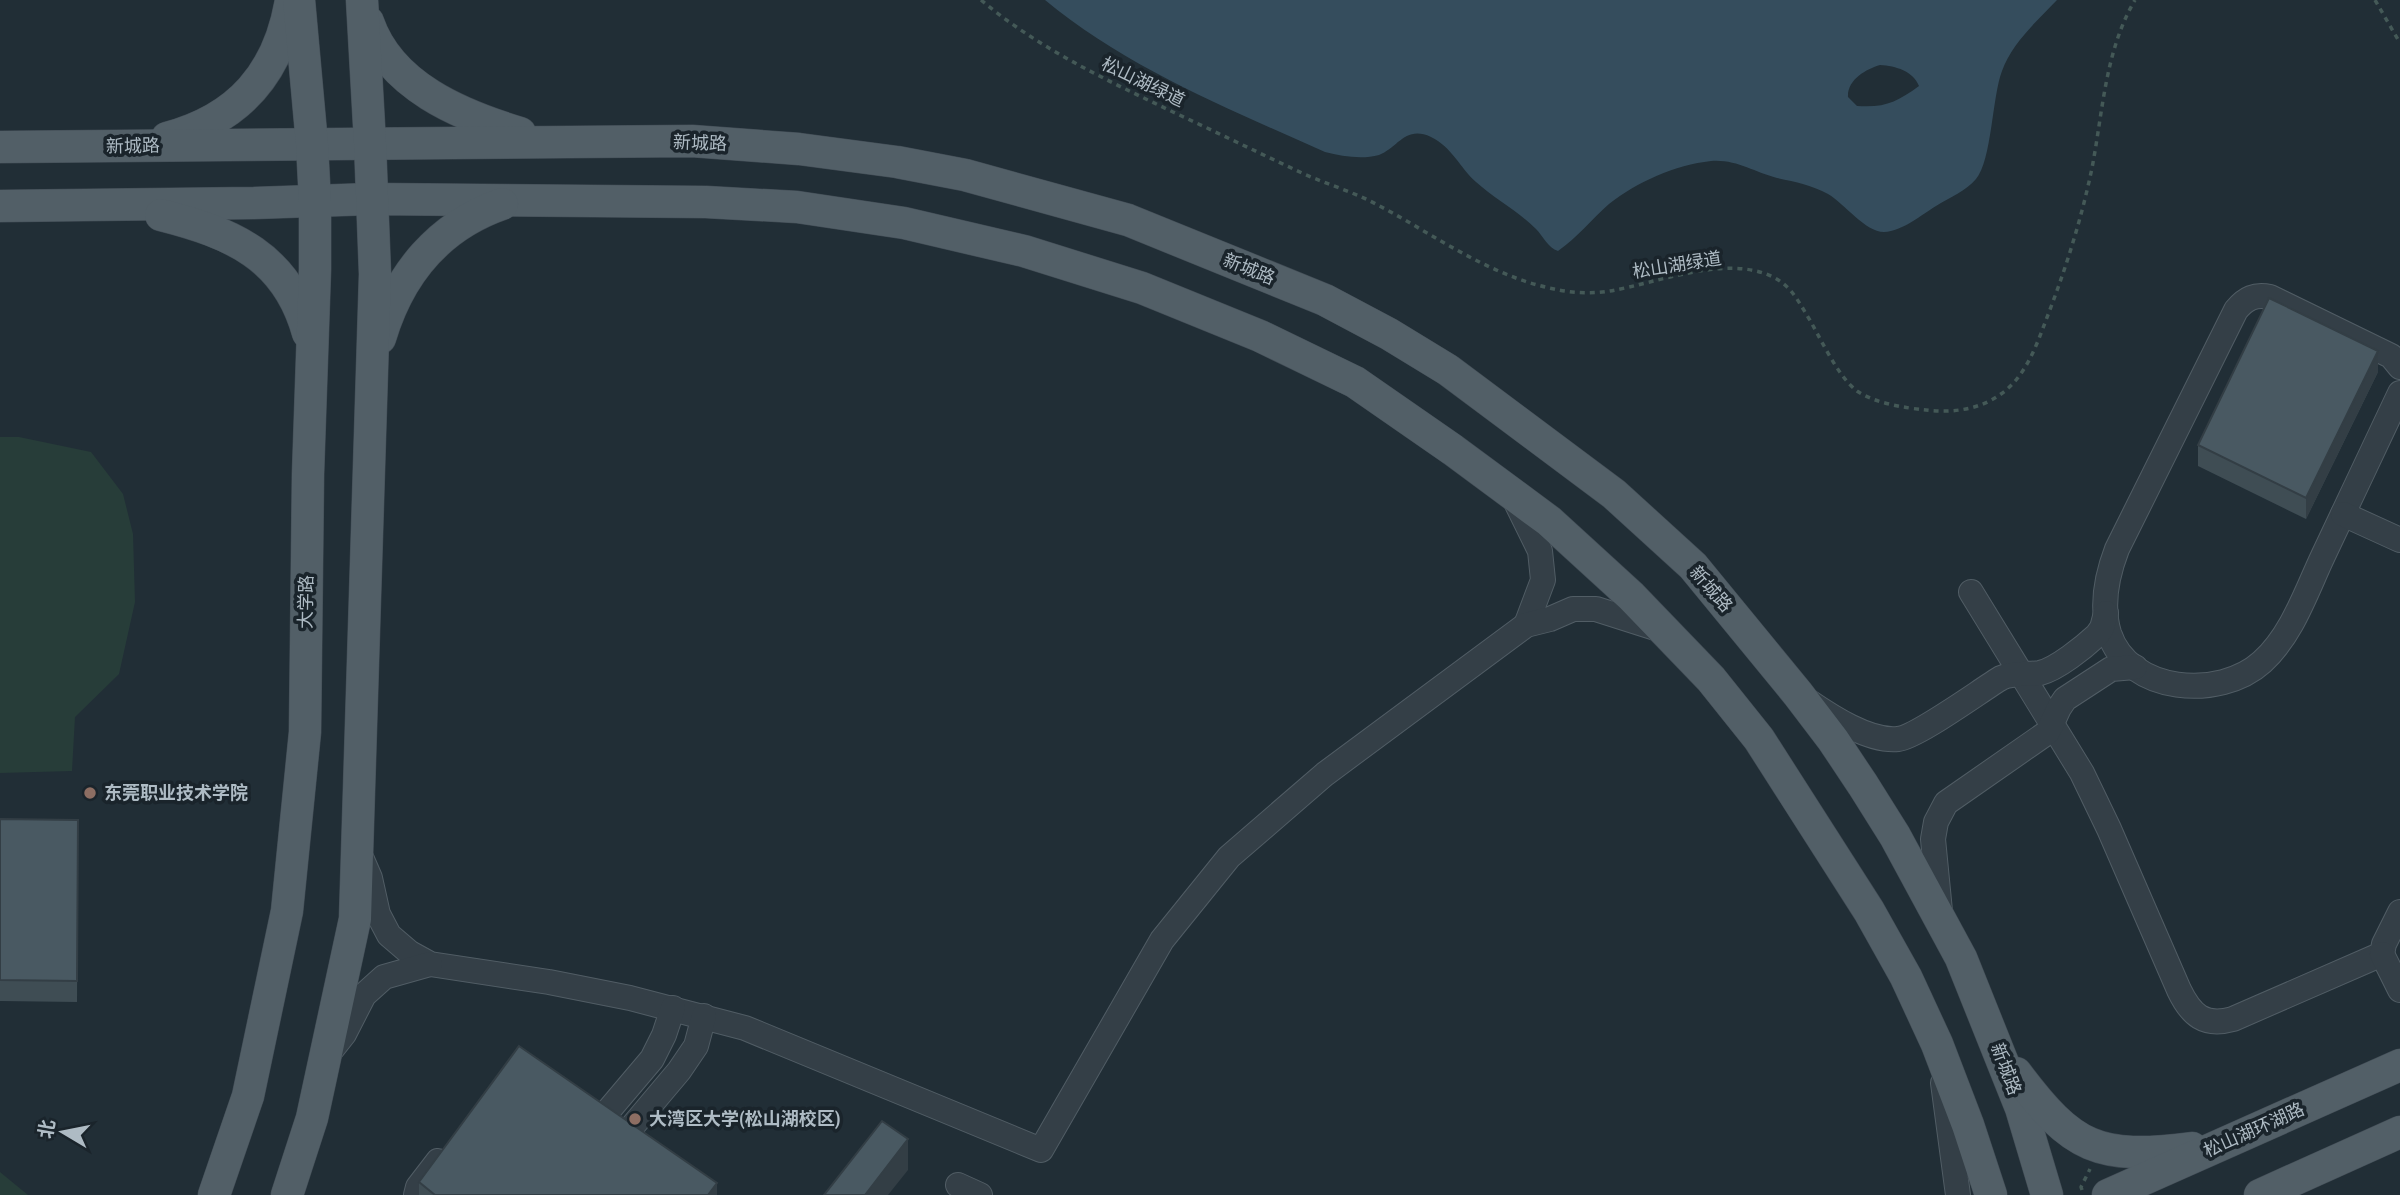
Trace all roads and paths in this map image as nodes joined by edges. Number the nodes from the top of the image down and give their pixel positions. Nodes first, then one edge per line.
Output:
1 (291, 0) edge
2 (299, 0) edge
3 (362, 0) edge
4 (981, 0) edge
5 (2134, 0) edge
6 (2375, 0) edge
7 (2400, 43) edge
8 (553, 142) junction
9 (370, 143) junction
10 (312, 144) junction
11 (123, 146) junction
12 (0, 147) edge
13 (371, 199) junction
14 (513, 200) junction
15 (315, 202) junction
16 (105, 205) junction
17 (0, 206) edge
18 (312, 349) junction
19 (372, 366) junction
20 (2400, 367) edge
21 (2400, 393) edge
22 (1510, 492) junction
23 (2343, 514) junction
24 (2400, 540) edge
25 (1971, 592) dead end
26 (2106, 613) junction
27 (1526, 625) junction
28 (1665, 631) junction
29 (2135, 667) junction
30 (2019, 673) junction
31 (1798, 694) junction
32 (2053, 724) junction
33 (357, 848) junction
34 (2400, 912) edge
35 (1941, 922) junction
36 (2382, 954) junction
37 (430, 964) junction
38 (2400, 990) edge
39 (673, 1008) junction
40 (704, 1016) junction
41 (1994, 1039) junction
42 (1937, 1044) junction
43 (325, 1059) junction
44 (2400, 1065) edge
45 (631, 1128) junction
46 (2400, 1132) edge
47 (651, 1143) edge
48 (2228, 1143) junction
49 (450, 1145) edge
50 (2091, 1166) dead end
51 (2095, 1193) edge
52 (214, 1195) edge
53 (287, 1195) edge
54 (416, 1195) edge
55 (1958, 1195) edge
56 (1991, 1195) edge
57 (2047, 1195) edge
58 (2260, 1195) edge

1 - 11 main road
2 - 10 main road, 大学路
3 - 8 main road
3 - 9 main road
4 - 5 path, 松山湖绿道
6 - 7 path
8 - 9 main road, 新城路
8 - 31 main road, 新城路
9 - 10 main road, 新城路
9 - 13 main road
10 - 11 main road, 新城路
10 - 15 main road, 大学路
11 - 12 main road, 新城路
13 - 14 main road
13 - 15 main road
13 - 19 main road
14 - 19 main road
14 - 22 main road
15 - 16 main road
15 - 18 main road, 大学路
16 - 17 main road
16 - 18 main road
18 - 52 main road, 大学路
19 - 33 main road
20 - 26 street
21 - 23 street
22 - 27 street
22 - 28 main road
23 - 24 street
23 - 29 street
25 - 30 street
26 - 29 street
26 - 30 street
27 - 28 street
27 - 40 street
28 - 42 main road
29 - 32 street
30 - 31 street
30 - 32 street
31 - 35 main road, 新城路
32 - 35 street
32 - 36 street
33 - 37 street
33 - 43 main road
34 - 36 street
35 - 41 main road, 新城路
36 - 38 street
37 - 39 street
37 - 43 street
39 - 40 street
39 - 45 street
40 - 45 street
41 - 48 main road
41 - 57 main road, 新城路
42 - 55 street
42 - 56 main road
43 - 53 main road
44 - 48 main road, 松山湖环湖路
45 - 47 street
46 - 58 main road
48 - 51 main road, 松山湖环湖路
49 - 54 street
50 - 51 path

